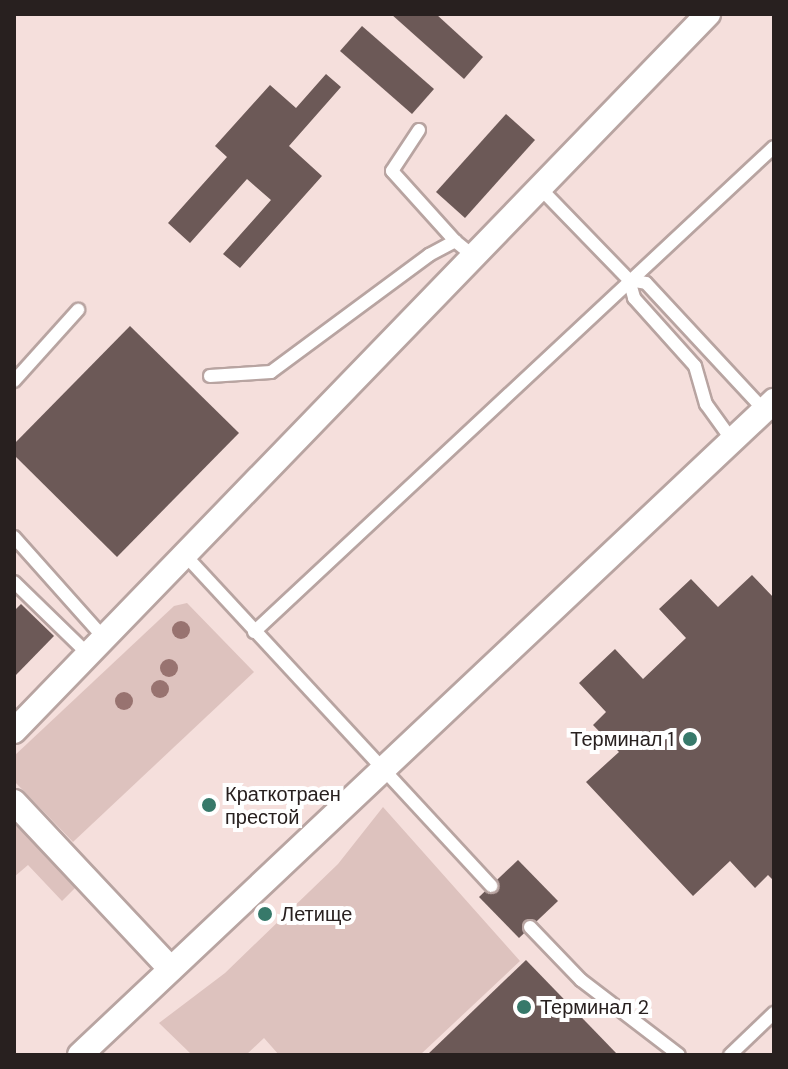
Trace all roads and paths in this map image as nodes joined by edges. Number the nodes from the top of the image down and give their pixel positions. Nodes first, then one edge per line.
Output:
1 (705, 15) edge
2 (419, 130) dead end
3 (774, 147) edge
4 (539, 187) junction
5 (463, 248) junction
6 (629, 280) junction
7 (78, 310) dead end
8 (210, 376) dead end
9 (14, 381) edge
10 (769, 405) edge
11 (732, 440) junction
12 (14, 537) edge
13 (185, 555) junction
14 (14, 582) edge
15 (254, 632) junction
16 (99, 649) junction
17 (14, 731) edge
18 (381, 771) junction
19 (14, 802) edge
20 (491, 886) dead end
21 (530, 927) dead end
22 (171, 969) junction
23 (774, 1013) edge
24 (80, 1055) edge
25 (679, 1055) edge
26 (730, 1055) edge

1 - 4 street
2 - 5 lane
3 - 6 lane
4 - 5 street
4 - 6 lane
5 - 8 lane
5 - 13 street
6 - 10 lane
6 - 11 lane
6 - 15 lane
7 - 9 lane
10 - 11 street
11 - 18 street
12 - 16 lane
13 - 15 lane
13 - 16 street
14 - 16 lane
15 - 18 lane
16 - 17 street
18 - 20 lane
18 - 22 street
19 - 22 street
21 - 25 lane
22 - 24 street
23 - 26 lane

